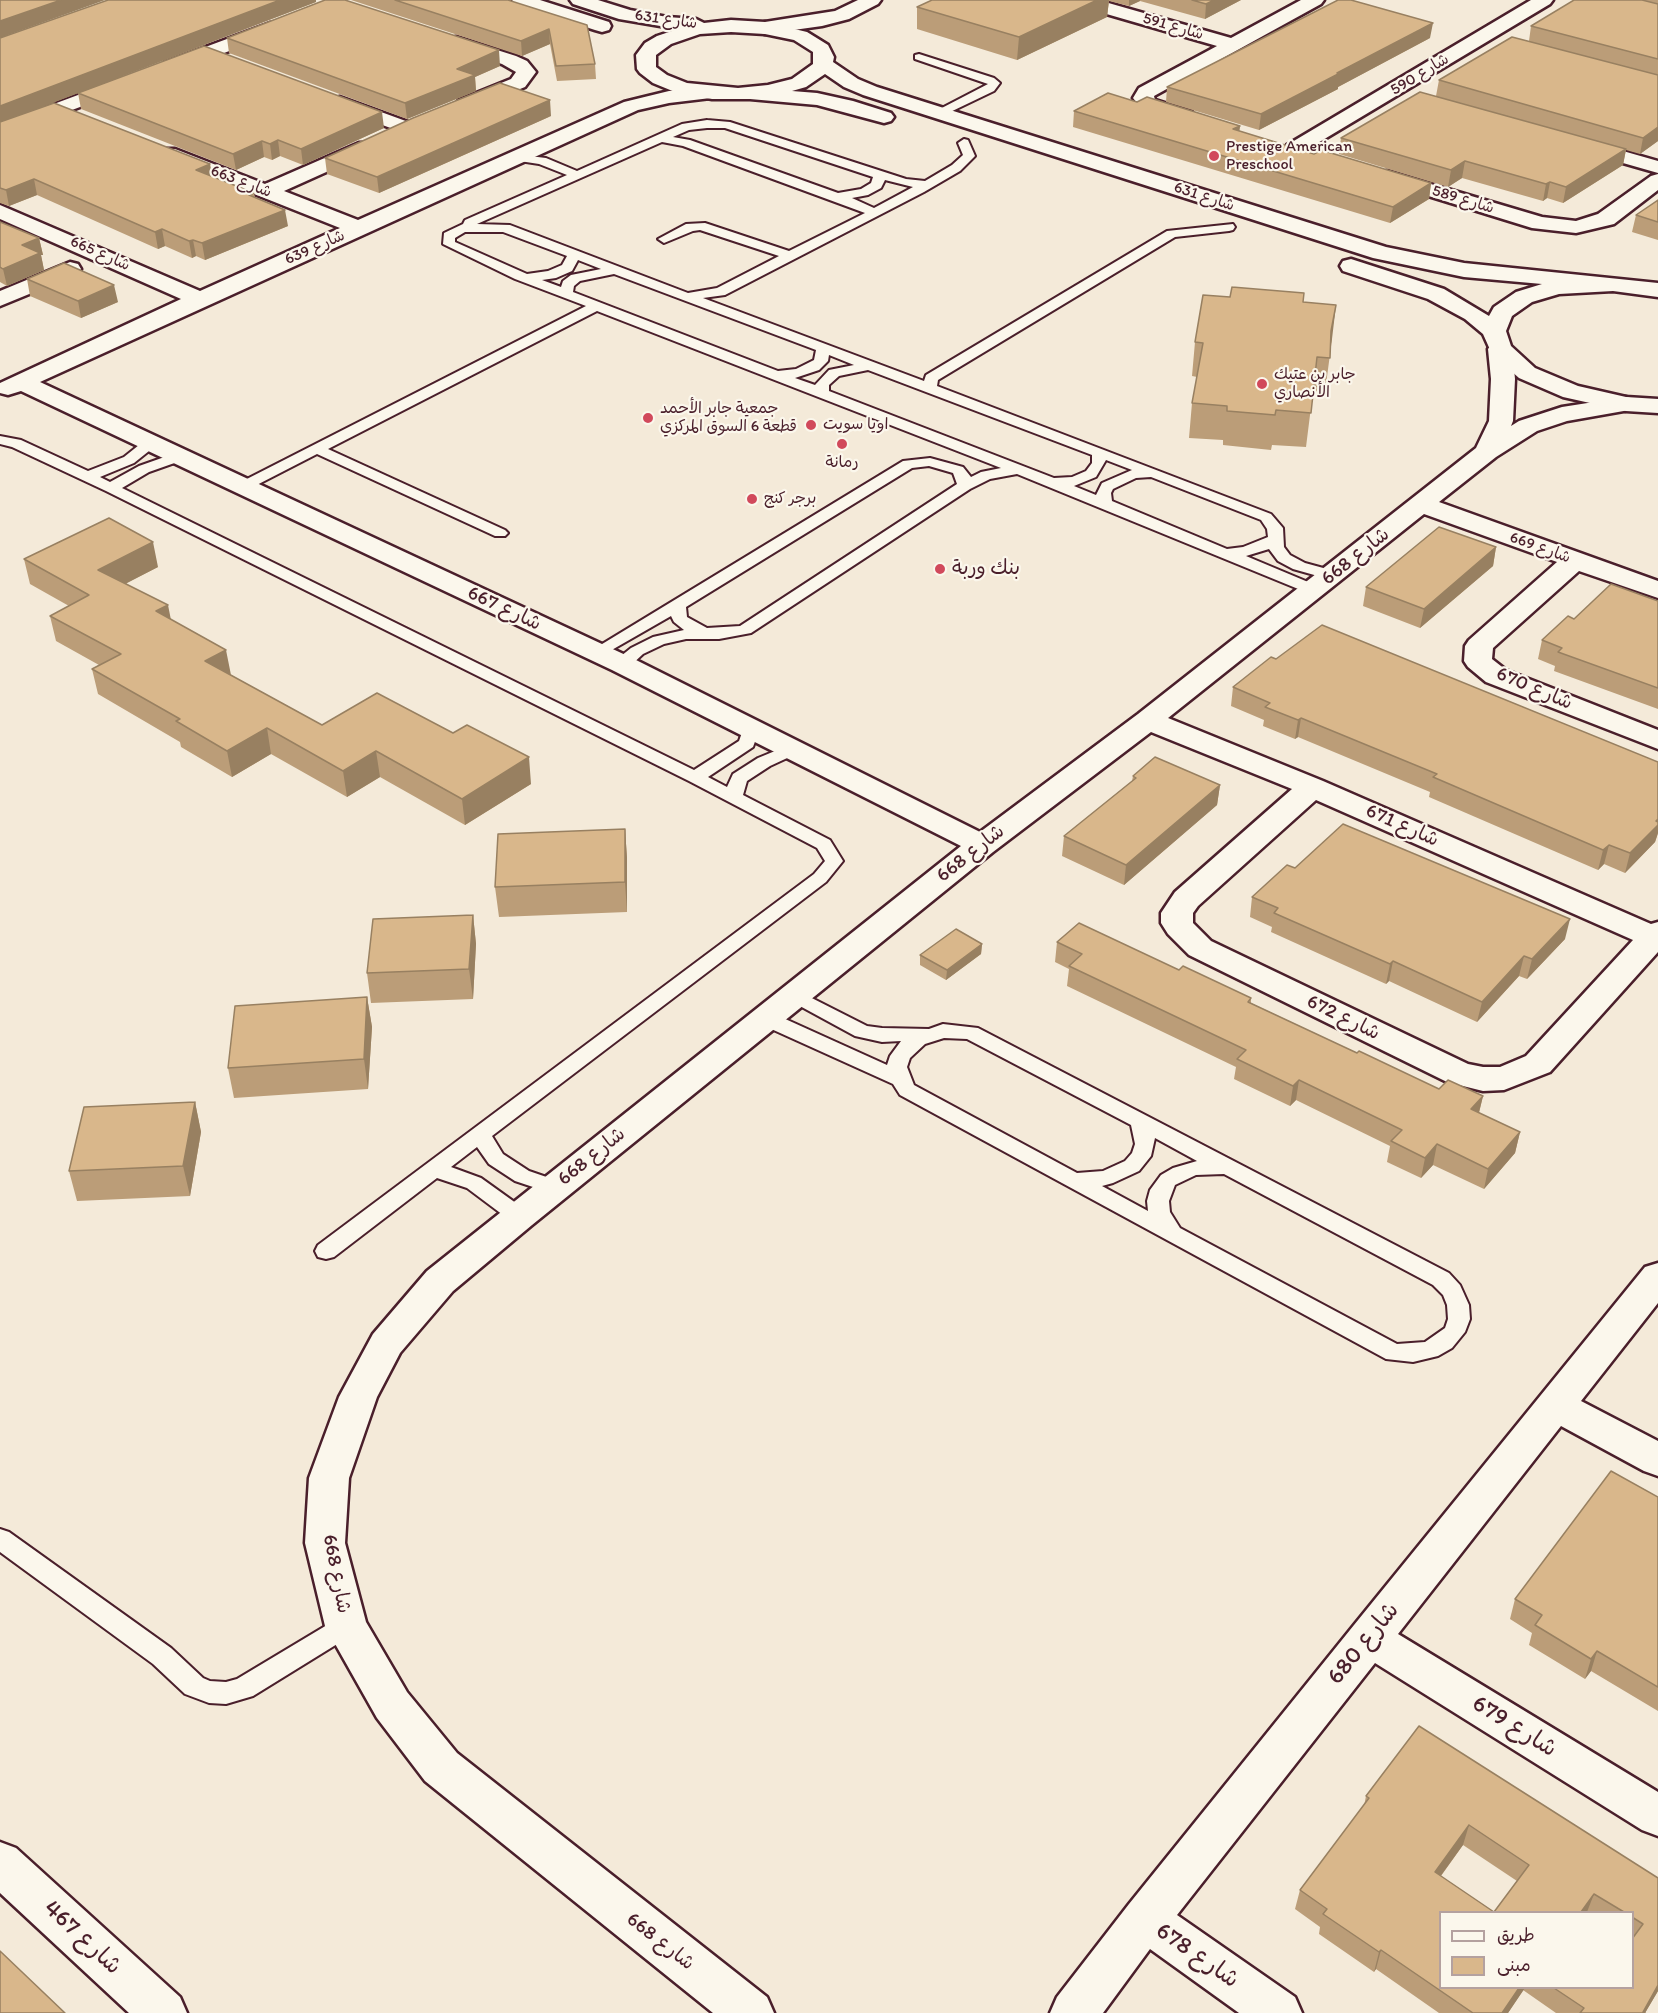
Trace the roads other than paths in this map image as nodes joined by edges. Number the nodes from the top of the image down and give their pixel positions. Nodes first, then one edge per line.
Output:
1 (520, 0) edge
2 (579, 0) edge
3 (873, 0) edge
4 (1078, 0) edge
5 (1315, 0) edge
6 (1544, 0) edge
7 (842, 15) junction
8 (282, 24) edge
9 (719, 27) junction
10 (765, 27) junction
11 (434, 35) edge
12 (1482, 37) junction
13 (1504, 43) edge
14 (1234, 45) junction
15 (207, 53) junction
16 (822, 57) junction
17 (919, 57) dead end
18 (229, 61) edge
19 (646, 62) junction
20 (1392, 92) junction
21 (711, 93) junction
22 (751, 93) junction
23 (318, 95) edge
24 (1414, 98) edge
25 (631, 106) junction
26 (57, 109) junction
27 (447, 112) edge
28 (940, 113) junction
29 (427, 120) edge
30 (90, 122) edge
31 (1204, 122) edge
32 (901, 123) dead end
33 (407, 128) junction
34 (0, 131) edge
35 (943, 136) dead end
36 (660, 138) junction
37 (1558, 139) edge
38 (1272, 142) edge
39 (964, 143) junction
40 (145, 144) edge
41 (548, 144) junction
42 (1294, 149) junction
43 (986, 150) dead end
44 (1317, 156) edge
45 (517, 158) junction
46 (594, 167) junction
47 (1658, 167) edge
48 (1372, 172) edge
49 (577, 175) junction
50 (880, 175) junction
51 (1658, 180) edge
52 (927, 186) junction
53 (267, 191) junction
54 (838, 197) junction
55 (508, 206) junction
56 (0, 211) edge
57 (874, 213) junction
58 (1184, 213) dead end
59 (1228, 227) junction
60 (359, 228) junction
61 (462, 228) junction
62 (505, 228) junction
63 (1250, 234) dead end
64 (664, 239) dead end
65 (575, 254) junction
66 (103, 255) junction
67 (791, 256) junction
68 (1334, 261) dead end
69 (615, 269) junction
70 (526, 279) junction
71 (1597, 283) junction
72 (1658, 284) edge
73 (1628, 285) junction
74 (1658, 290) edge
75 (566, 294) junction
76 (687, 297) junction
77 (0, 299) edge
78 (200, 299) junction
79 (596, 306) junction
80 (1497, 340) junction
81 (823, 348) junction
82 (870, 366) junction
83 (776, 375) junction
84 (10, 387) edge
85 (930, 388) junction
86 (822, 393) junction
87 (1626, 404) junction
88 (1658, 406) edge
89 (934, 436) junction
90 (0, 440) edge
91 (149, 444) junction
92 (317, 449) junction
93 (1099, 452) junction
94 (1487, 452) junction
95 (178, 457) junction
96 (908, 464) junction
97 (1017, 469) junction
98 (1153, 473) junction
99 (87, 477) junction
100 (1052, 482) junction
101 (965, 486) junction
102 (243, 487) junction
103 (111, 488) junction
104 (1105, 504) junction
105 (1422, 505) junction
106 (500, 533) dead end
107 (1277, 538) junction
108 (1226, 553) junction
109 (1574, 561) junction
110 (1323, 583) junction
111 (1658, 590) edge
112 (679, 605) junction
113 (706, 633) junction
114 (597, 652) junction
115 (622, 664) junction
116 (1148, 720) junction
117 (751, 728) junction
118 (1658, 740) edge
119 (792, 749) junction
120 (695, 777) junction
121 (1312, 787) junction
122 (733, 797) junction
123 (982, 845) junction
124 (1656, 934) edge
125 (794, 995) junction
126 (765, 1018) junction
127 (930, 1034) junction
128 (900, 1079) junction
129 (1138, 1121) junction
130 (480, 1135) junction
131 (1227, 1167) junction
132 (435, 1169) junction
133 (1073, 1180) junction
134 (554, 1187) junction
135 (519, 1216) junction
136 (1174, 1233) junction
137 (326, 1251) dead end
138 (1658, 1277) edge
139 (1556, 1405) junction
140 (1658, 1460) edge
141 (0, 1539) edge
142 (346, 1626) junction
143 (1369, 1638) junction
144 (1658, 1816) edge
145 (0, 1863) edge
146 (1145, 1919) junction
147 (163, 2013) edge
148 (750, 2013) edge
149 (1074, 2013) edge
150 (1278, 2013) edge

1 - 19 street, شارع 631
2 - 9 street, شارع 631
3 - 7 street
4 - 14 street, شارع 591
5 - 14 street
6 - 12 street, شارع 590
7 - 10 street
7 - 16 street
8 - 15 street
9 - 10 street
9 - 19 street
10 - 16 street, شارع 631
11 - 27 street
12 - 13 street
12 - 20 street, شارع 590
14 - 31 street
15 - 18 street
15 - 26 street
16 - 22 street
16 - 28 street, شارع 631
17 - 28 lane
19 - 21 street, شارع 631
19 - 25 street
20 - 24 street
20 - 42 street, شارع 590
21 - 22 street
21 - 25 street, شارع 639
22 - 32 street
23 - 33 street
25 - 41 street, شارع 639
26 - 30 street
26 - 34 street
28 - 71 street, شارع 631
29 - 33 street
33 - 53 street
35 - 39 street
36 - 46 lane
36 - 50 lane
36 - 54 lane
37 - 47 street
38 - 42 street
39 - 43 street
39 - 52 lane
40 - 53 street, شارع 663
41 - 45 street, شارع 639
41 - 46 lane
42 - 44 street
45 - 49 lane
45 - 60 street, شارع 639
46 - 49 lane
48 - 51 street, شارع 589
49 - 55 lane
50 - 52 lane
50 - 54 lane
52 - 57 lane
53 - 60 street, شارع 663
54 - 57 lane
55 - 61 lane
55 - 62 lane
56 - 66 street, شارع 665
57 - 67 lane
58 - 59 street, شارع 631
59 - 63 street, شارع 631
59 - 85 lane
60 - 78 street, شارع 639
61 - 62 lane
61 - 70 lane
62 - 65 lane
64 - 67 lane
65 - 69 lane
65 - 70 lane
66 - 77 street
66 - 78 street, شارع 665
67 - 76 lane
68 - 80 street
69 - 75 lane
69 - 76 lane
70 - 75 lane
71 - 73 street
71 - 80 street
72 - 73 street
73 - 74 street
75 - 79 lane
76 - 81 lane
78 - 84 street, شارع 639
79 - 83 lane
79 - 92 lane
80 - 87 street
80 - 94 street, شارع 668
81 - 82 lane
81 - 83 lane
82 - 85 lane
82 - 86 lane
83 - 86 lane
84 - 91 street, شارع 667
85 - 93 lane
86 - 89 lane
87 - 88 street
87 - 94 street, شارع 668
89 - 96 lane
89 - 97 lane
90 - 99 lane
91 - 95 street, شارع 667
91 - 99 lane
92 - 102 lane
92 - 106 lane
93 - 98 lane
93 - 100 lane
94 - 105 street, شارع 668
95 - 102 street, شارع 667
95 - 103 lane
96 - 101 lane
96 - 112 lane
97 - 100 lane
97 - 101 lane
98 - 104 lane
98 - 107 lane
99 - 103 lane
100 - 104 lane
101 - 113 lane
102 - 114 street, شارع 667
103 - 120 lane
104 - 108 lane
105 - 109 street, شارع 669
105 - 110 street, شارع 668
107 - 108 lane
107 - 110 lane
108 - 110 lane
109 - 111 street, شارع 669
109 - 118 street, شارع 670
110 - 116 street, شارع 668
112 - 113 lane
112 - 114 lane
113 - 115 lane
114 - 115 street, شارع 667
115 - 117 street, شارع 667
116 - 121 street, شارع 671
116 - 123 street, شارع 668
117 - 119 street, شارع 667
117 - 120 lane
119 - 122 lane
119 - 123 street, شارع 667
120 - 122 lane
121 - 124 street, شارع 671
121 - 124 street, شارع 672
122 - 130 lane
123 - 125 street, شارع 668
125 - 126 street, شارع 668
125 - 127 lane
126 - 128 lane
126 - 134 street, شارع 668
127 - 128 lane
127 - 129 lane
128 - 133 lane
129 - 131 lane
129 - 133 lane
130 - 132 lane
130 - 134 lane
131 - 136 lane
131 - 136 lane
132 - 135 lane
132 - 137 lane
133 - 136 lane
134 - 135 street, شارع 668
135 - 142 street, شارع 668
138 - 139 street, شارع 680
139 - 140 street
139 - 143 street, شارع 680
141 - 142 lane
142 - 148 street, شارع 668
143 - 144 street, شارع 679
143 - 146 street, شارع 680
145 - 147 street, شارع 467
146 - 149 street, شارع 680
146 - 150 street, شارع 678

